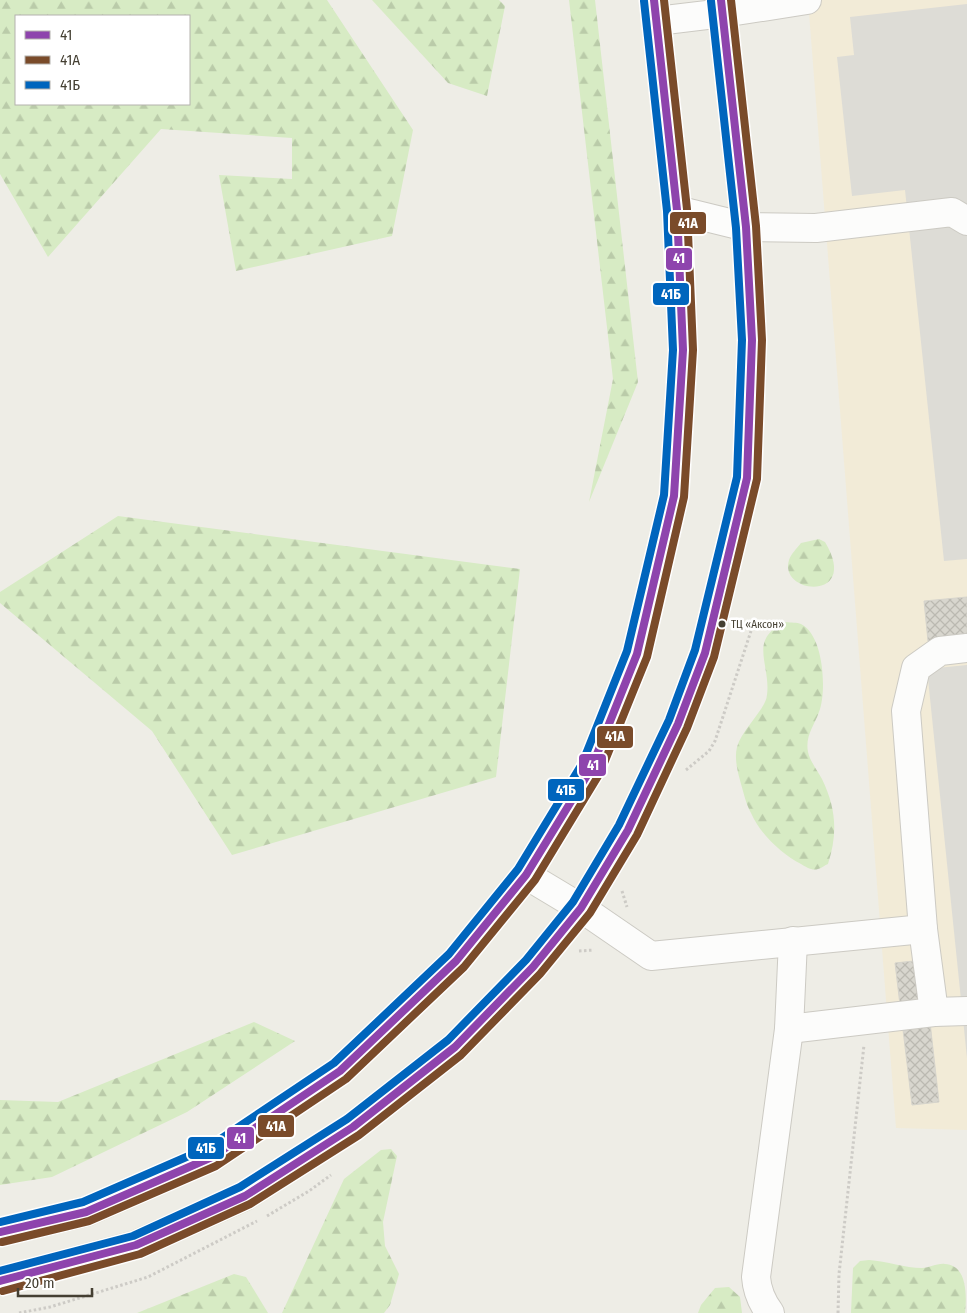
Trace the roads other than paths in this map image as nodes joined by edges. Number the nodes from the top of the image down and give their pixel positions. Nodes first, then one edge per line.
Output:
1 (807, 0) edge
2 (722, 6) edge
3 (655, 10) edge
4 (677, 210) junction
5 (967, 222) edge
6 (746, 227) junction
7 (967, 648) edge
8 (526, 875) junction
9 (581, 908) junction
10 (923, 929) junction
11 (793, 941) junction
12 (934, 1012) junction
13 (967, 1012) edge
14 (789, 1029) junction
15 (0, 1232) edge
16 (0, 1281) edge
17 (770, 1313) edge

1 - 2 street
2 - 3 street
2 - 6 main road
3 - 4 main road
4 - 6 street
4 - 8 main road
5 - 6 street
6 - 9 main road
7 - 10 street
8 - 9 street
8 - 15 main road
9 - 11 street
9 - 16 main road
10 - 11 street
10 - 12 street
11 - 14 street
12 - 13 street
12 - 14 street
14 - 17 street

